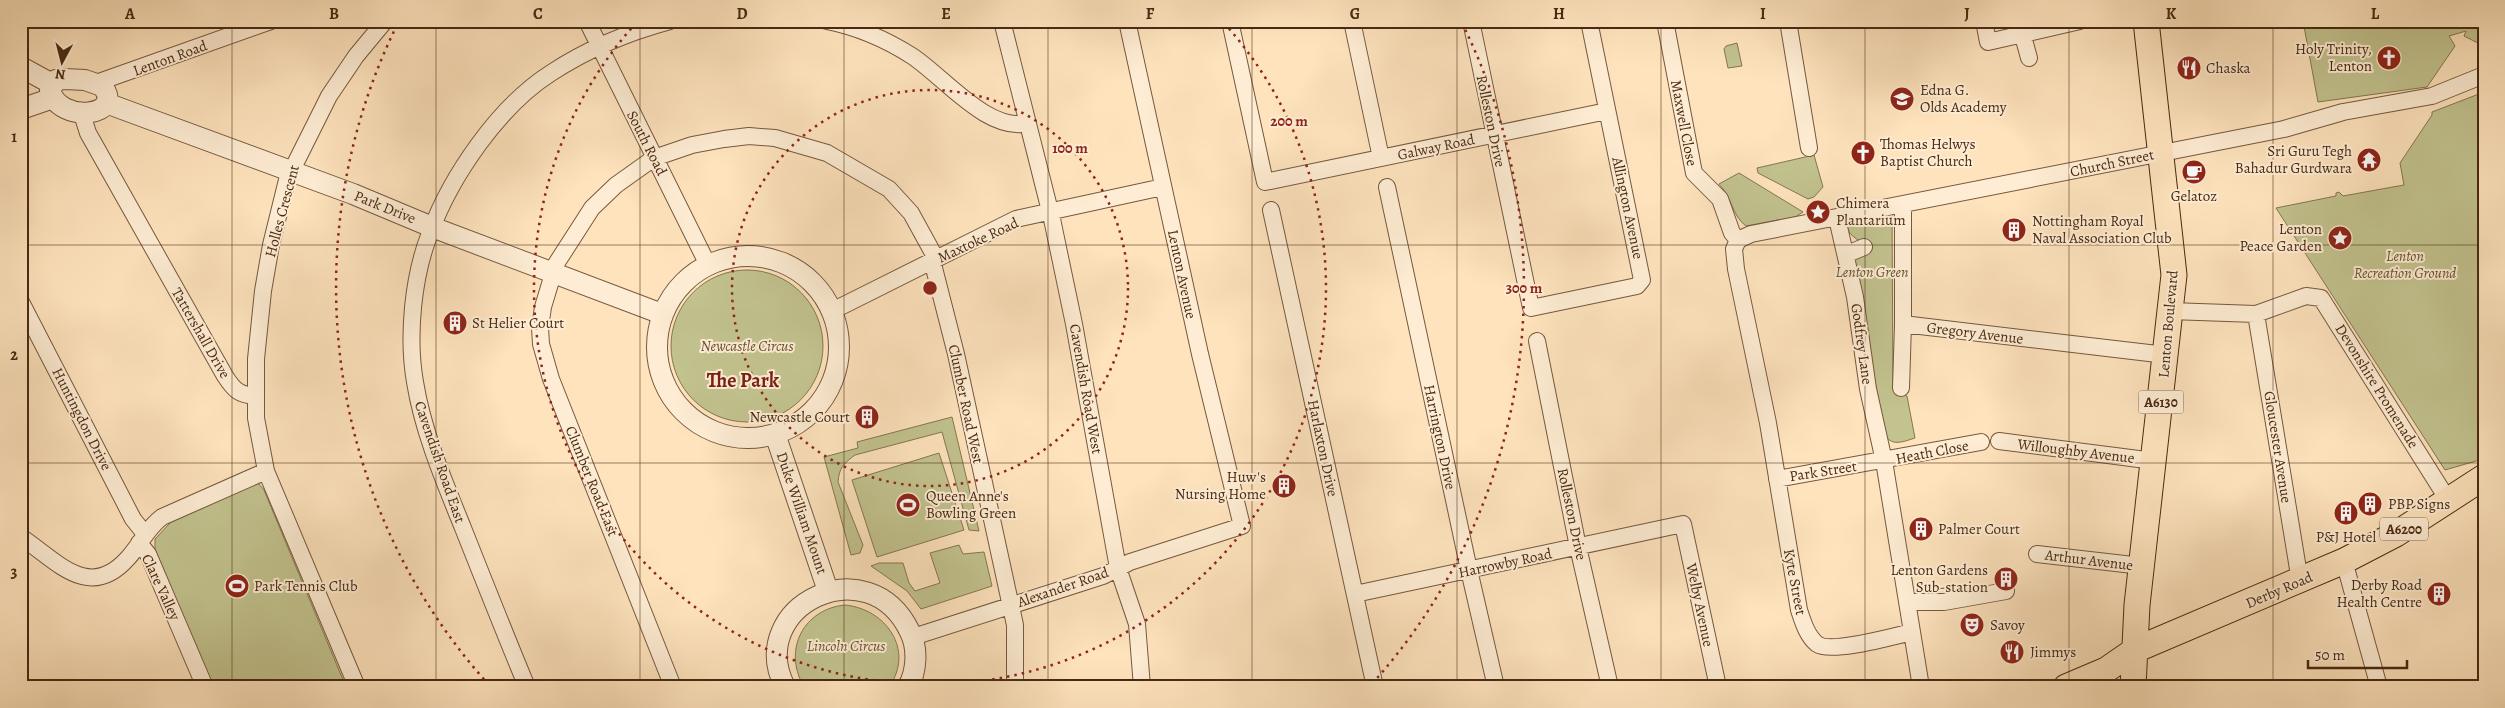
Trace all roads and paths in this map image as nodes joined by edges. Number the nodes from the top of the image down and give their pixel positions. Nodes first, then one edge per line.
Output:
1 (271, 21) edge
2 (384, 21) edge
3 (587, 21) edge
4 (670, 21) edge
5 (828, 21) edge
6 (1002, 21) edge
7 (1127, 21) edge
8 (1230, 21) edge
9 (1352, 21) edge
10 (1471, 21) edge
11 (1589, 21) edge
12 (1665, 21) edge
13 (1788, 21) edge
14 (1984, 21) edge
15 (2080, 21) edge
16 (2146, 21) edge
17 (2023, 36) junction
18 (599, 48) junction
19 (2029, 58) dead end
20 (21, 67) edge
21 (2484, 75) edge
22 (96, 83) junction
23 (52, 91) junction
24 (106, 103) junction
25 (21, 110) edge
26 (1607, 111) junction
27 (82, 114) junction
28 (1028, 123) junction
29 (1494, 135) junction
30 (1809, 148) dead end
31 (2162, 153) junction
32 (654, 158) junction
33 (1381, 158) junction
34 (290, 172) junction
35 (1163, 187) junction
36 (1387, 187) dead end
37 (1903, 204) junction
38 (1270, 210) dead end
39 (1050, 212) junction
40 (432, 227) junction
41 (1839, 227) dead end
42 (1738, 240) junction
43 (1864, 247) dead end
44 (1847, 254) junction
45 (933, 261) junction
46 (708, 265) junction
47 (553, 271) junction
48 (21, 302) edge
49 (831, 308) junction
50 (1531, 308) joint
51 (2170, 311) junction
52 (662, 314) junction
53 (2256, 314) junction
54 (1903, 324) junction
55 (1537, 341) dead end
56 (2166, 355) junction
57 (1901, 388) dead end
58 (256, 396) junction
59 (775, 434) junction
60 (1999, 441) dead end
61 (1982, 442) dead end
62 (1884, 461) junction
63 (2154, 461) junction
64 (266, 471) junction
65 (2484, 476) edge
66 (1777, 479) junction
67 (2448, 500) junction
68 (1683, 524) joint
69 (1242, 526) joint
70 (21, 537) edge
71 (142, 539) junction
72 (1578, 547) junction
73 (2037, 554) dead end
74 (2344, 561) junction
75 (2142, 566) junction
76 (1118, 568) junction
77 (1469, 570) junction
78 (2300, 581) junction
79 (828, 591) junction
80 (2006, 591) dead end
81 (1355, 594) junction
82 (1908, 602) junction
83 (1010, 606) junction
84 (1912, 632) junction
85 (912, 637) junction
86 (2135, 650) junction
87 (205, 687) edge
88 (357, 687) edge
89 (527, 687) edge
90 (673, 687) edge
91 (785, 687) edge
92 (908, 687) edge
93 (1015, 687) edge
94 (1142, 687) edge
95 (1375, 687) edge
96 (1496, 687) edge
97 (1610, 687) edge
98 (1718, 687) edge
99 (1920, 687) edge
100 (2066, 687) edge
101 (2133, 687) edge
102 (2380, 687) edge

1 - 22 street, Lenton Road
2 - 34 street, Holles Crescent
3 - 18 street, South Road
4 - 18 street, Cavendish Road East
5 - 28 street
6 - 28 street, Cavendish Road West
7 - 35 street, Lenton Avenue
8 - 33 street, Galway Road
9 - 33 street
10 - 29 street, Rolleston Drive
11 - 26 street, Allington Avenue
12 - 42 street, Maxwell Close
13 - 30 street
14 - 17 street
15 - 17 street
16 - 31 main road, Lenton Boulevard / A6130
17 - 19 street
18 - 32 street, South Road
18 - 40 street, Cavendish Road East
20 - 23 street
21 - 31 street, Church Street
22 - 23 street, Lenton Road
22 - 24 street
23 - 25 street, Lenton Road
23 - 27 street
24 - 27 street
24 - 34 street, Park Drive
26 - 29 street, Galway Road
26 - 50 street, Allington Avenue
27 - 58 street, Tattershall Drive
28 - 39 street, Cavendish Road West
29 - 33 street, Galway Road
29 - 50 street, Rolleston Drive
31 - 37 street, Church Street
31 - 51 main road, Lenton Boulevard / A6130
32 - 45 street, Clumber Road West
32 - 46 street, South Road
32 - 47 street, Clumber Road East
34 - 40 street, Park Drive
34 - 58 street, Holles Crescent
35 - 39 street, Maxtoke Road
35 - 69 street, Lenton Avenue
36 - 77 street, Harrington Drive
37 - 42 street, Church Street
37 - 54 street
38 - 81 street, Harlaxton Drive
39 - 45 street, Maxtoke Road
39 - 76 street, Cavendish Road West
40 - 47 street, Park Drive
40 - 89 street, Cavendish Road East
41 - 44 street, Godfrey Lane
42 - 66 street, Park Street
43 - 44 street
44 - 62 street, Godfrey Lane
45 - 49 street, Maxtoke Road
45 - 83 street, Clumber Road West
46 - 49 street
46 - 52 street
47 - 52 street, Park Drive
47 - 90 street, Clumber Road East
48 - 71 street, Huntingdon Drive
49 - 59 street
51 - 53 street
51 - 56 main road, Lenton Boulevard / A6130
52 - 59 street
53 - 67 street, Devonshire Promenade
53 - 78 street, Gloucester Avenue
54 - 56 street, Gregory Avenue
54 - 57 street
55 - 72 street, Rolleston Drive
56 - 63 main road, Lenton Boulevard / A6130
58 - 64 street
59 - 79 street, Duke William Mount
60 - 63 street, Willoughby Avenue
61 - 62 street, Heath Close
62 - 66 street, Park Street
62 - 82 street
63 - 75 main road, Lenton Boulevard / A6130
64 - 71 street, Clare Valley
64 - 88 street
65 - 67 main road, Derby Road / A6200
66 - 84 street, Kyte Street
67 - 74 main road, Derby Road / A6200
68 - 72 street, Harrowby Road
68 - 98 street, Welby Avenue
69 - 76 street, Alexander Road
70 - 71 street
71 - 87 street, Clare Valley
72 - 77 street, Harrowby Road
72 - 97 street, Rolleston Drive
73 - 75 street, Arthur Avenue
74 - 78 main road, Derby Road / A6200
74 - 102 street
75 - 86 main road, Lenton Boulevard / A6130
76 - 83 street, Alexander Road
76 - 94 street, Cavendish Road West
77 - 81 street, Harrowby Road
77 - 96 street, Harrington Drive
78 - 86 main road, Derby Road / A6200
79 - 85 street
79 - 91 street
80 - 82 street
81 - 95 street, Harlaxton Drive
82 - 84 street
83 - 85 street, Alexander Road
83 - 93 street, Clumber Road West
84 - 99 street
85 - 92 street
86 - 100 main road, Derby Road / A6200
86 - 101 main road, Lenton Boulevard / A6130

